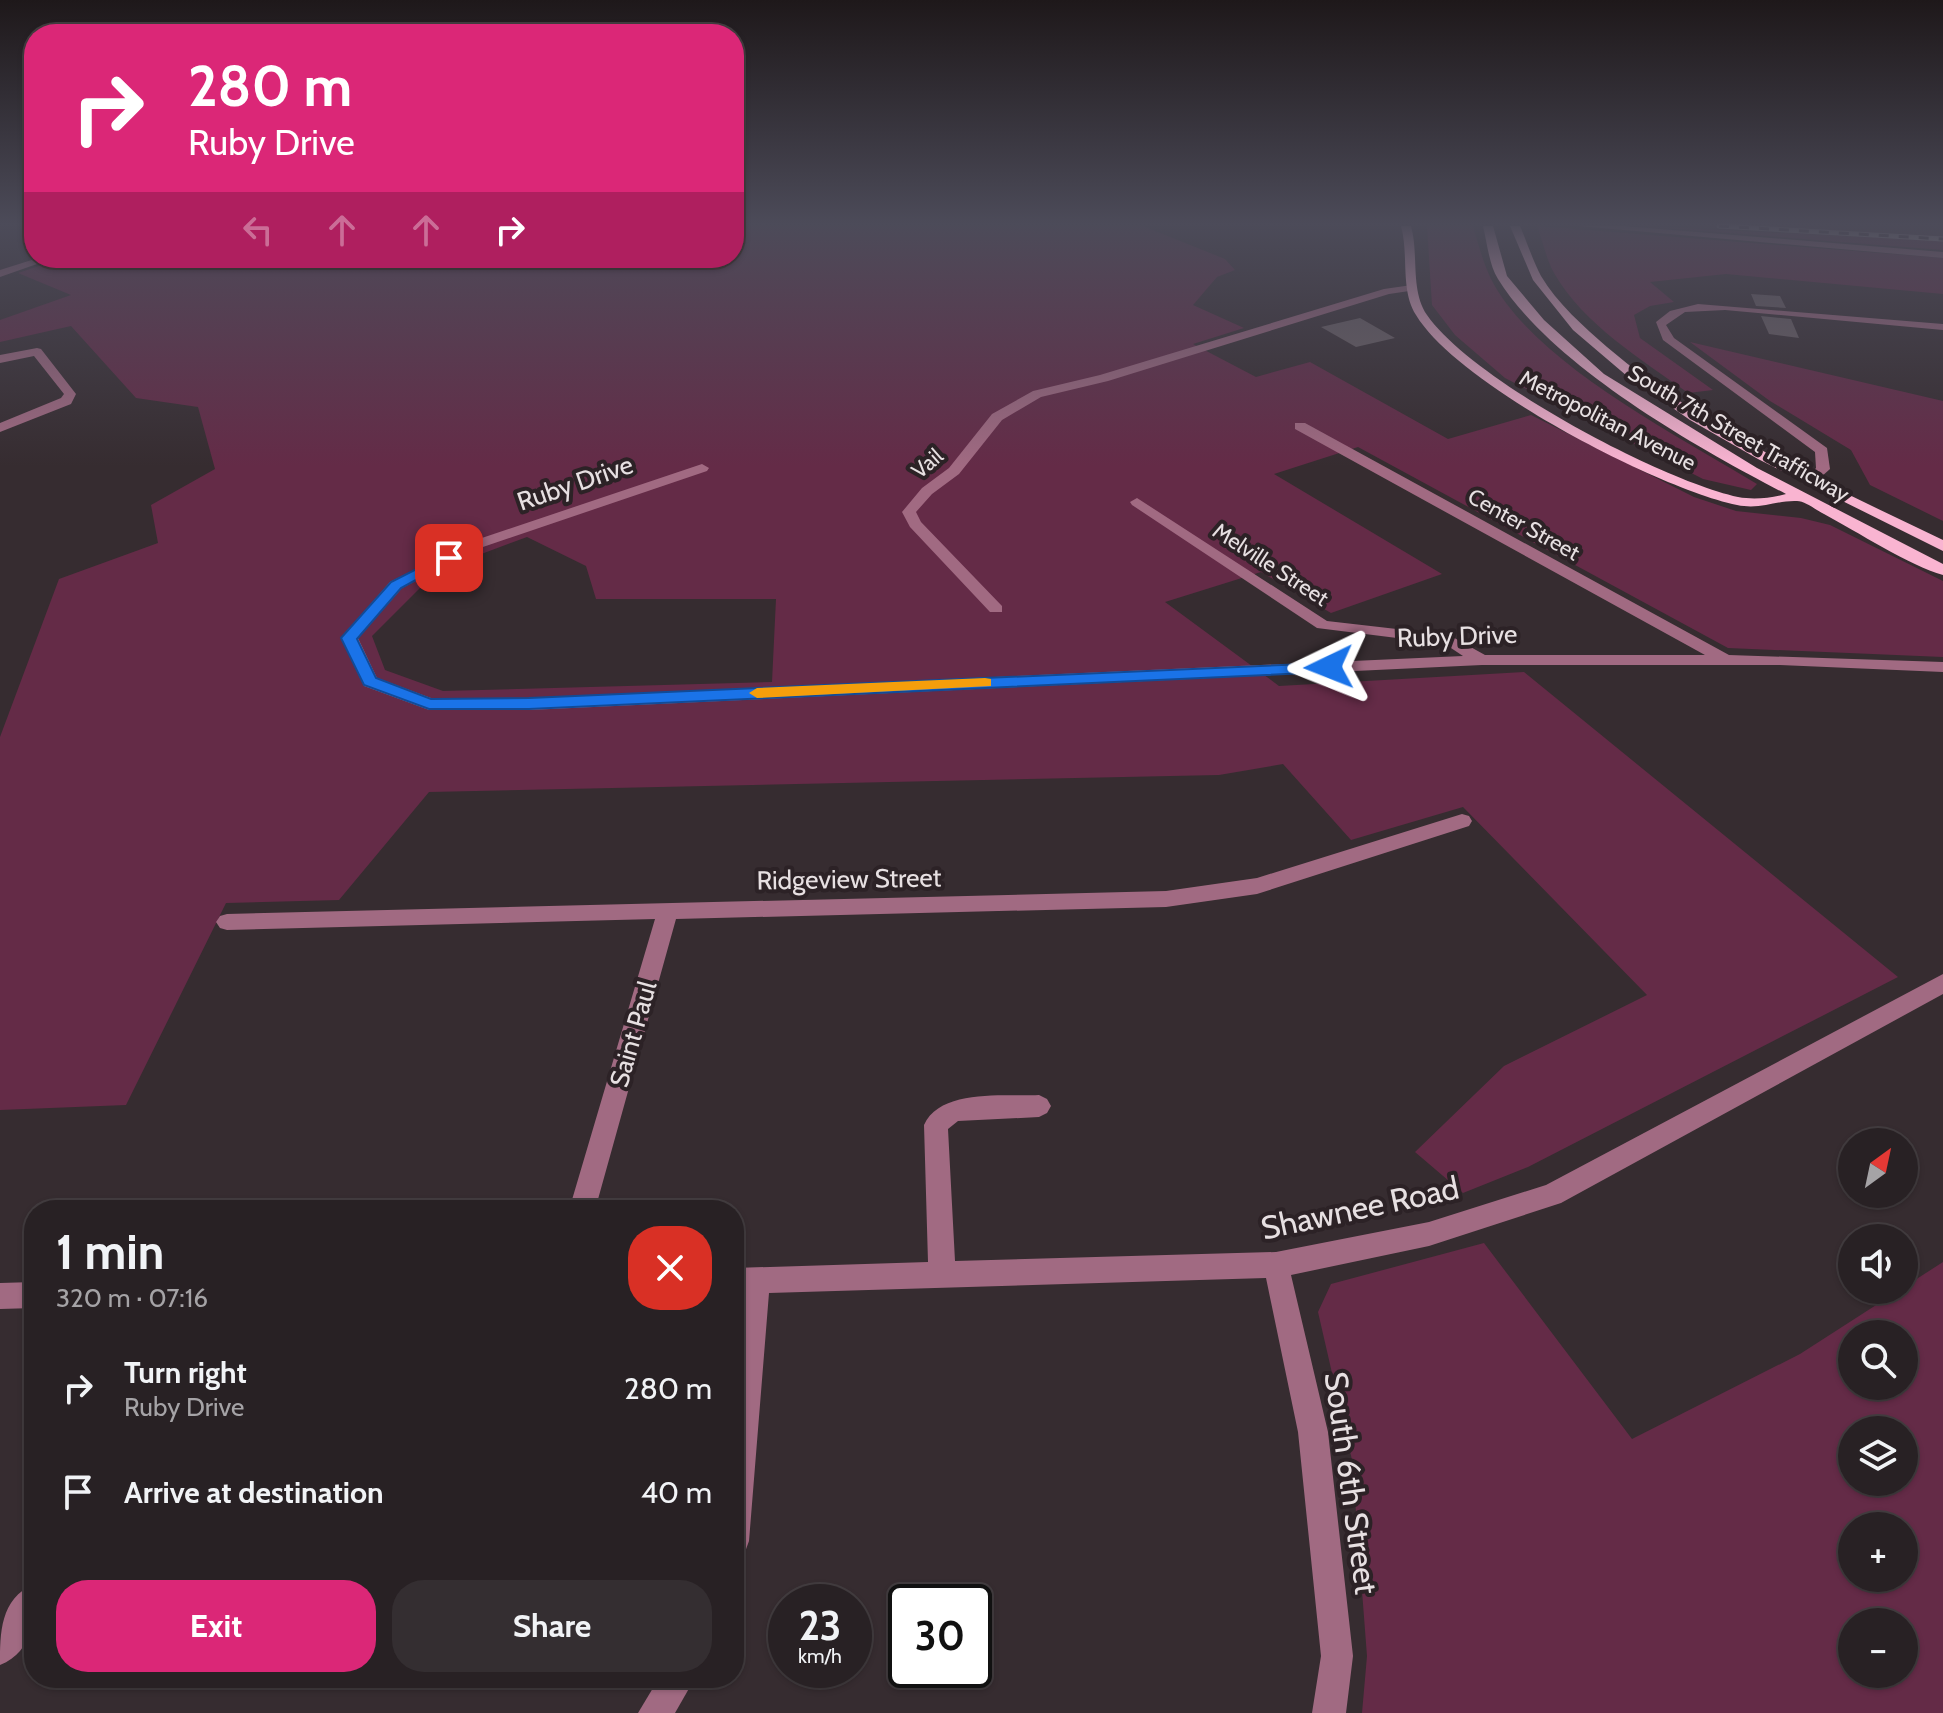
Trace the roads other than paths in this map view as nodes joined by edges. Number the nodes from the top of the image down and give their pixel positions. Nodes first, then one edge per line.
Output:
1 (1339, 306) edge
2 (1418, 306) edge
3 (1526, 306) edge
4 (1559, 306) edge
5 (1943, 327) edge
6 (0, 359) edge
7 (1300, 426) dead end
8 (0, 428) edge
9 (702, 468) dead end
10 (1812, 481) junction
11 (1798, 496) junction
12 (1137, 502) dead end
13 (1943, 546) edge
14 (1943, 570) edge
15 (996, 609) dead end
16 (1482, 660) junction
17 (1726, 660) junction
18 (1943, 667) edge
19 (1462, 821) dead end
20 (668, 912) junction
21 (227, 922) dead end
22 (1943, 983) edge
23 (1039, 1106) dead end
24 (585, 1200) edge
25 (1276, 1265) junction
26 (942, 1275) junction
27 (745, 1281) edge
28 (24, 1295) edge
29 (0, 1296) edge
30 (744, 1305) edge
31 (24, 1614) edge
32 (0, 1649) edge
33 (671, 1688) edge
34 (655, 1713) edge
35 (1329, 1713) edge

1 - 15 street, Vail
2 - 11 main road, Metropolitan Avenue
3 - 11 main road, South 7th Street Trafficway
4 - 10 main road, South 7th Street Trafficway
5 - 10 street
6 - 8 street
7 - 17 street, Center Street
9 - 16 street, Ruby Drive
10 - 11 main road
10 - 13 main road, South 7th Street Trafficway
11 - 14 main road, South 7th Street Trafficway
12 - 16 street, Melville Street
16 - 17 street, Ruby Drive
17 - 18 street, Ruby Drive
19 - 20 street, Ridgeview Street
20 - 21 street, Ridgeview Street
20 - 24 street, Saint Paul
22 - 25 street, Shawnee Road
23 - 26 street
25 - 26 street, Shawnee Road
25 - 35 street, South 6th Street
26 - 27 street, Shawnee Road
27 - 30 street
28 - 29 street
31 - 32 street
33 - 34 street

